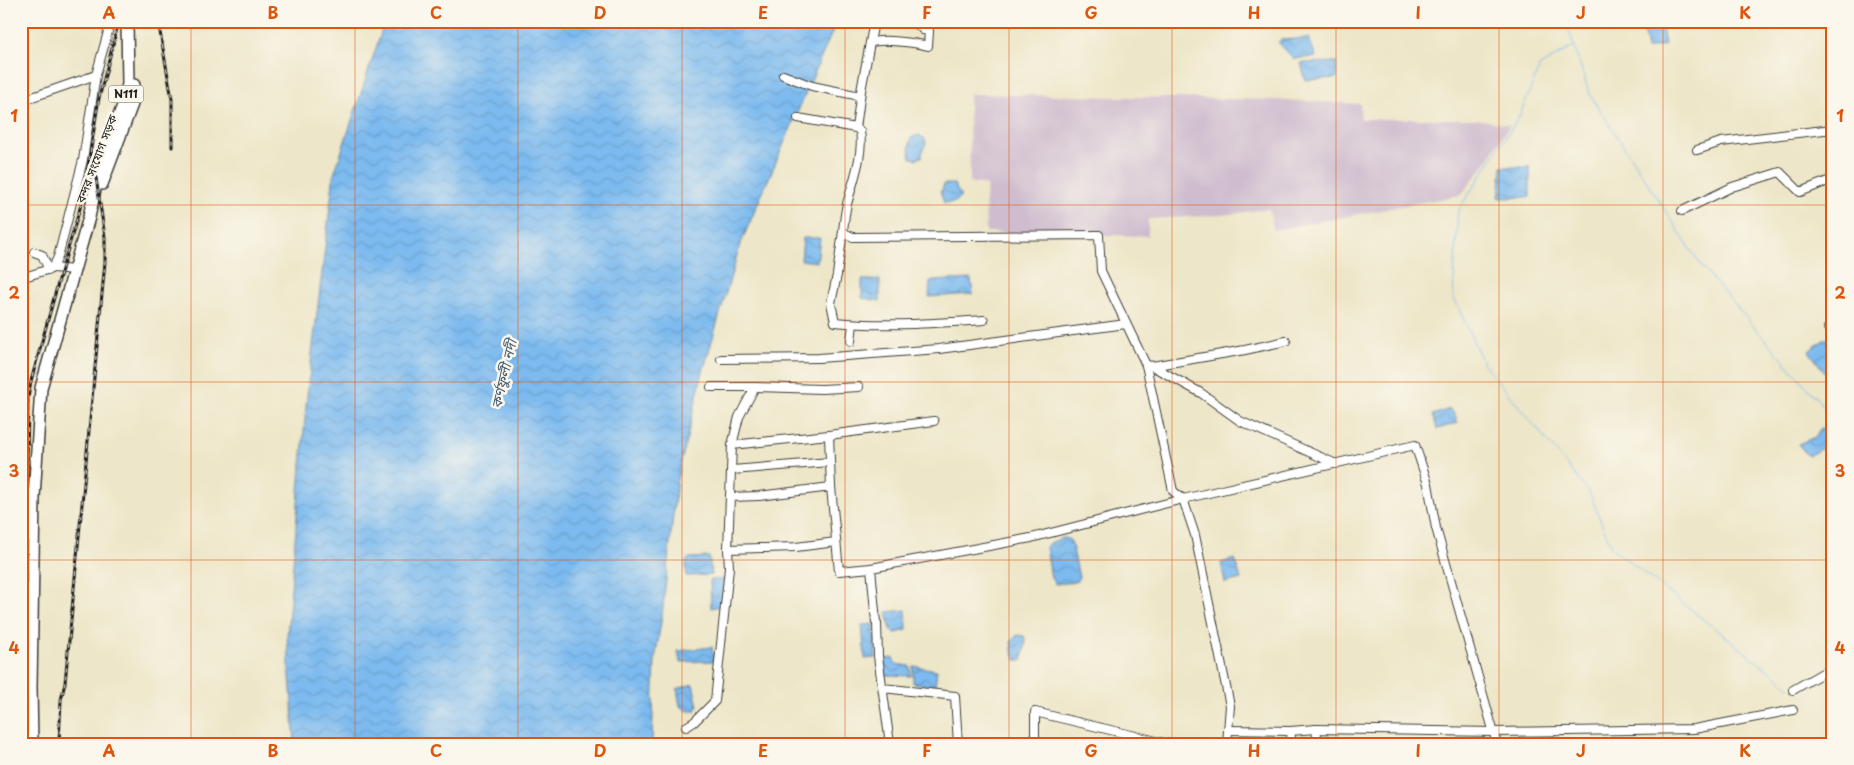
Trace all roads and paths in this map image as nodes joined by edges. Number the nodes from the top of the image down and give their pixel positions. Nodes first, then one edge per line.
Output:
1 (111, 21) edge
2 (127, 21) edge
3 (134, 21) edge
4 (874, 21) edge
5 (914, 21) edge
6 (870, 42) junction
7 (783, 75) dead end
8 (96, 76) junction
9 (860, 96) junction
10 (21, 101) edge
11 (798, 118) dead end
12 (856, 128) junction
13 (1833, 129) edge
14 (1697, 150) dead end
15 (1833, 179) edge
16 (1682, 211) dead end
17 (89, 217) junction
18 (843, 231) junction
19 (34, 252) dead end
20 (51, 269) junction
21 (74, 270) junction
22 (21, 278) edge
23 (984, 320) dead end
24 (853, 324) junction
25 (1126, 324) junction
26 (1833, 326) edge
27 (1833, 334) edge
28 (852, 341) dead end
29 (1286, 341) dead end
30 (721, 359) dead end
31 (1149, 366) junction
32 (21, 384) edge
33 (711, 387) dead end
34 (755, 387) junction
35 (858, 387) dead end
36 (21, 390) edge
37 (1833, 390) edge
38 (1833, 393) edge
39 (934, 421) dead end
40 (829, 435) junction
41 (732, 445) junction
42 (830, 462) junction
43 (1336, 464) junction
44 (732, 470) junction
45 (831, 487) junction
46 (730, 497) junction
47 (1183, 499) junction
48 (836, 542) junction
49 (728, 549) junction
50 (21, 568) edge
51 (871, 568) junction
52 (32, 584) junction
53 (1833, 667) edge
54 (883, 688) junction
55 (1793, 690) dead end
56 (1793, 710) dead end
57 (686, 727) dead end
58 (1316, 729) junction
59 (1228, 730) junction
60 (1290, 731) junction
61 (1494, 732) junction
62 (32, 744) edge
63 (890, 744) edge
64 (958, 744) edge
65 (1035, 744) edge
66 (1169, 744) edge
67 (1227, 744) edge
68 (1292, 744) edge
69 (1318, 744) edge
70 (1497, 744) edge

1 - 8 street
2 - 17 highway, N111
3 - 17 highway, বন্দর সংযোগ সড়ক / N111
4 - 6 street
5 - 6 street
6 - 9 street
7 - 9 street
8 - 10 street
8 - 20 street
9 - 12 street
11 - 12 street
12 - 18 street
13 - 14 street
15 - 16 street
17 - 21 highway, N111
18 - 24 street
18 - 25 street
19 - 20 street
20 - 21 street
20 - 22 street
21 - 52 highway, N111
23 - 24 street
24 - 28 street
25 - 30 street
25 - 31 street
26 - 27 street
29 - 31 street
31 - 43 street
31 - 47 street
32 - 36 street
33 - 34 street
34 - 35 street
34 - 41 street
37 - 38 street
39 - 40 street
40 - 41 street
40 - 42 street
41 - 44 street
42 - 44 street
42 - 45 street
43 - 47 street
43 - 61 street
44 - 46 street
45 - 46 street
45 - 48 street
46 - 49 street
47 - 51 street
47 - 59 street
48 - 49 street
48 - 51 street
49 - 57 street
50 - 52 street
51 - 54 street
52 - 62 highway, N111
53 - 55 street
54 - 63 street
54 - 64 street
56 - 61 street
58 - 60 street
58 - 61 street
58 - 69 street
59 - 60 street
59 - 67 street
60 - 68 street
61 - 70 street
65 - 66 street

